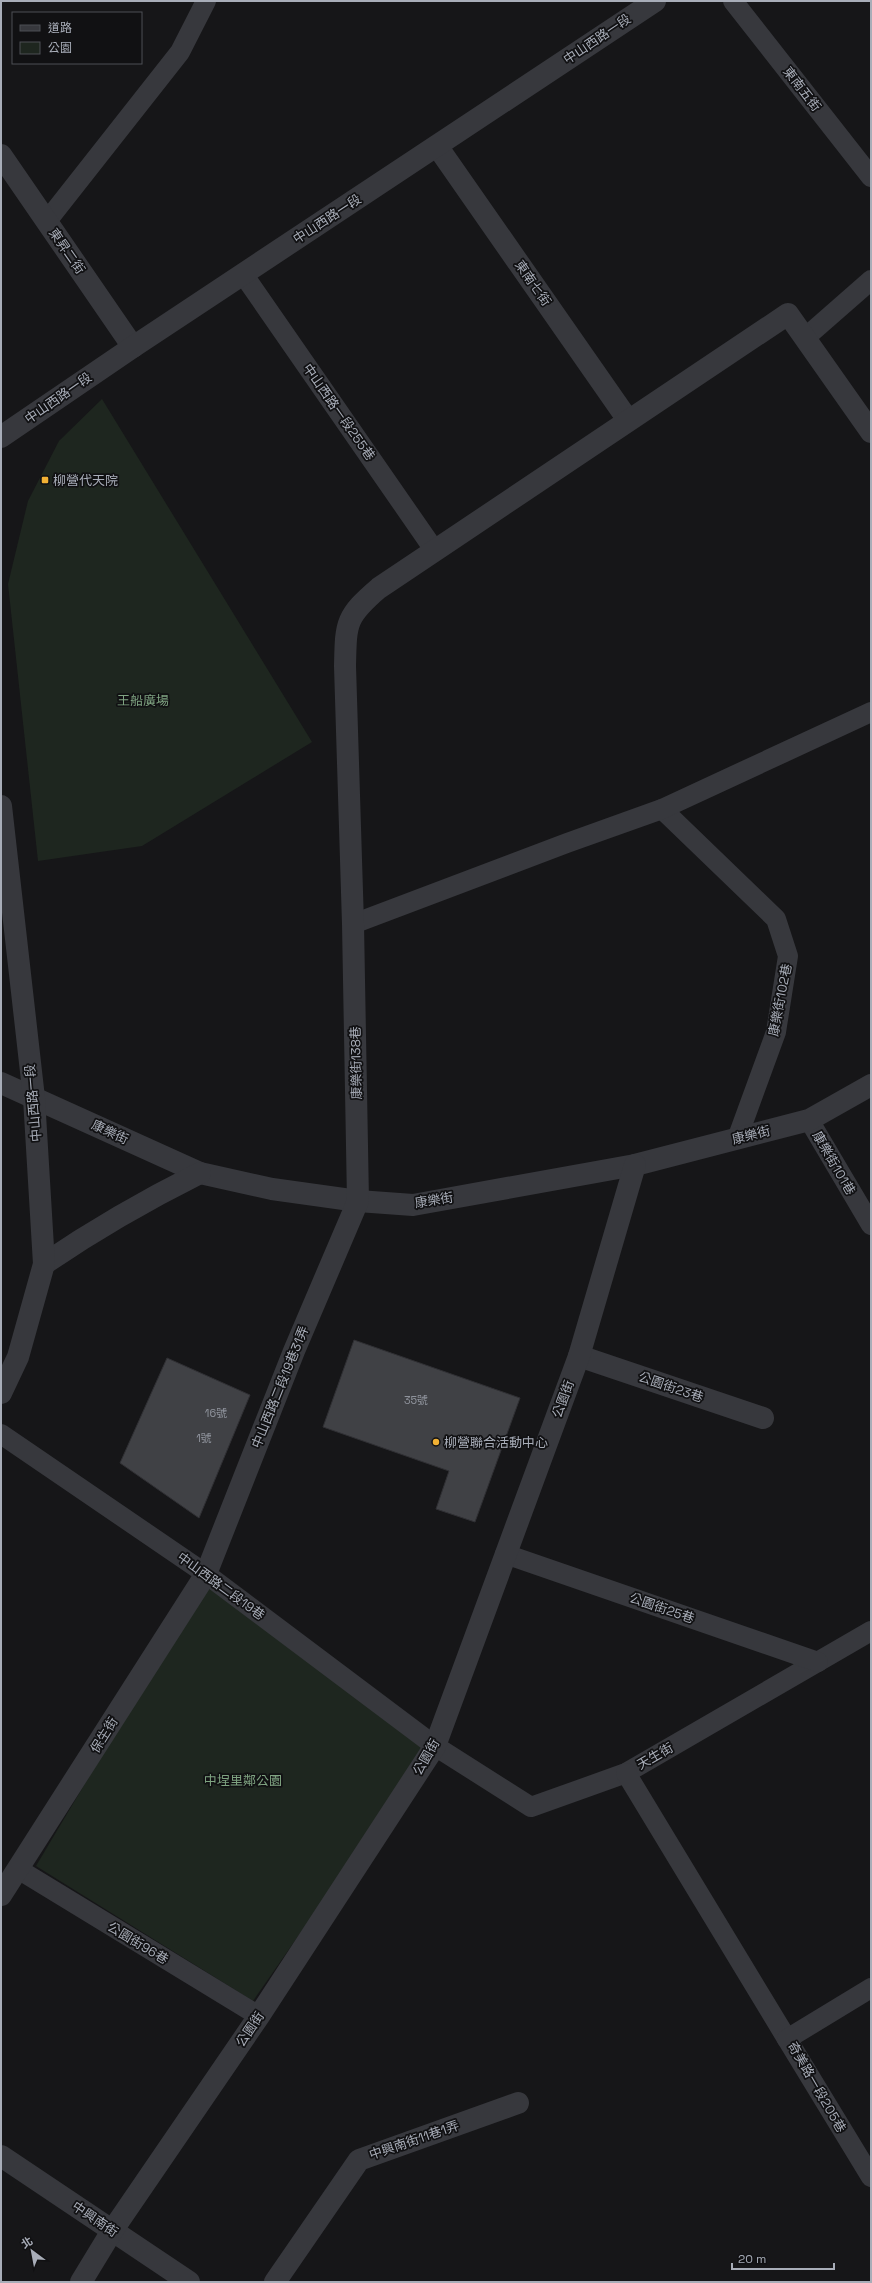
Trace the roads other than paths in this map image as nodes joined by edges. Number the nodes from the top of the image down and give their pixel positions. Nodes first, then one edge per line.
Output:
1 (206, 1) edge
2 (655, 1) edge
3 (733, 1) edge
4 (437, 146) junction
5 (1, 155) edge
6 (871, 177) edge
7 (47, 221) junction
8 (243, 274) junction
9 (871, 280) edge
10 (806, 338) junction
11 (133, 346) junction
12 (628, 420) junction
13 (871, 432) edge
14 (1, 437) edge
15 (435, 551) junction
16 (871, 712) edge
17 (1, 806) edge
18 (662, 809) junction
19 (353, 924) junction
20 (1, 1083) edge
21 (871, 1085) edge
22 (34, 1098) junction
23 (809, 1120) junction
24 (737, 1139) junction
25 (635, 1165) junction
26 (200, 1173) junction
27 (358, 1201) junction
28 (871, 1225) edge
29 (44, 1264) junction
30 (579, 1356) junction
31 (1, 1393) edge
32 (763, 1418) dead end
33 (1, 1434) edge
34 (505, 1554) junction
35 (206, 1574) junction
36 (871, 1631) edge
37 (818, 1662) junction
38 (435, 1746) junction
39 (626, 1773) junction
40 (18, 1870) junction
41 (1, 1894) edge
42 (871, 1988) edge
43 (259, 2016) junction
44 (787, 2039) junction
45 (518, 2104) dead end
46 (1, 2156) edge
47 (871, 2177) edge
48 (112, 2231) junction
49 (80, 2282) edge
50 (189, 2282) edge
51 (275, 2282) edge

1 - 7 lane
2 - 4 street, 中山西路一段
3 - 6 lane, 東南五街
4 - 8 street, 中山西路一段
4 - 12 street, 東南七街
5 - 7 street, 東昇二街
7 - 11 street, 東昇二街
8 - 11 street, 中山西路一段
8 - 15 lane, 中山西路一段255巷
9 - 10 lane
10 - 12 street, 康樂街138巷
10 - 13 street
11 - 14 street, 中山西路一段
12 - 15 street, 康樂街138巷
15 - 19 street, 康樂街138巷
16 - 18 lane
17 - 22 street, 中山西路一段
18 - 19 lane
18 - 24 lane, 康樂街102巷
19 - 27 street, 康樂街138巷
20 - 22 street, 康樂街
21 - 23 street, 康樂街
22 - 26 street, 康樂街
22 - 29 street, 中山西路一段
23 - 24 street, 康樂街
23 - 28 lane, 康樂街101巷
24 - 25 street, 康樂街
25 - 27 street, 康樂街
25 - 30 street, 公園街
26 - 27 street, 康樂街
26 - 29 street
27 - 35 street, 中山西路二段19巷31弄
29 - 31 street, 中山西路一段
30 - 32 street, 公園街23巷
30 - 34 street, 公園街
33 - 35 lane, 中山西路二段19巷
34 - 37 lane, 公園街25巷
34 - 38 street, 公園街
35 - 38 lane, 中山西路二段19巷
35 - 40 street, 保生街
36 - 37 lane, 天生街
37 - 39 lane, 天生街
38 - 39 lane, 天生街
38 - 43 street, 公園街
39 - 44 lane
40 - 41 street, 保生街
40 - 43 lane, 公園街96巷
42 - 44 lane, 奇美路一段205巷
43 - 48 street, 公園街
44 - 47 lane, 奇美路一段205巷
45 - 51 street, 中興南街11巷1弄
46 - 48 street, 中興南街
48 - 49 street, 公園街
48 - 50 street, 中興南街

